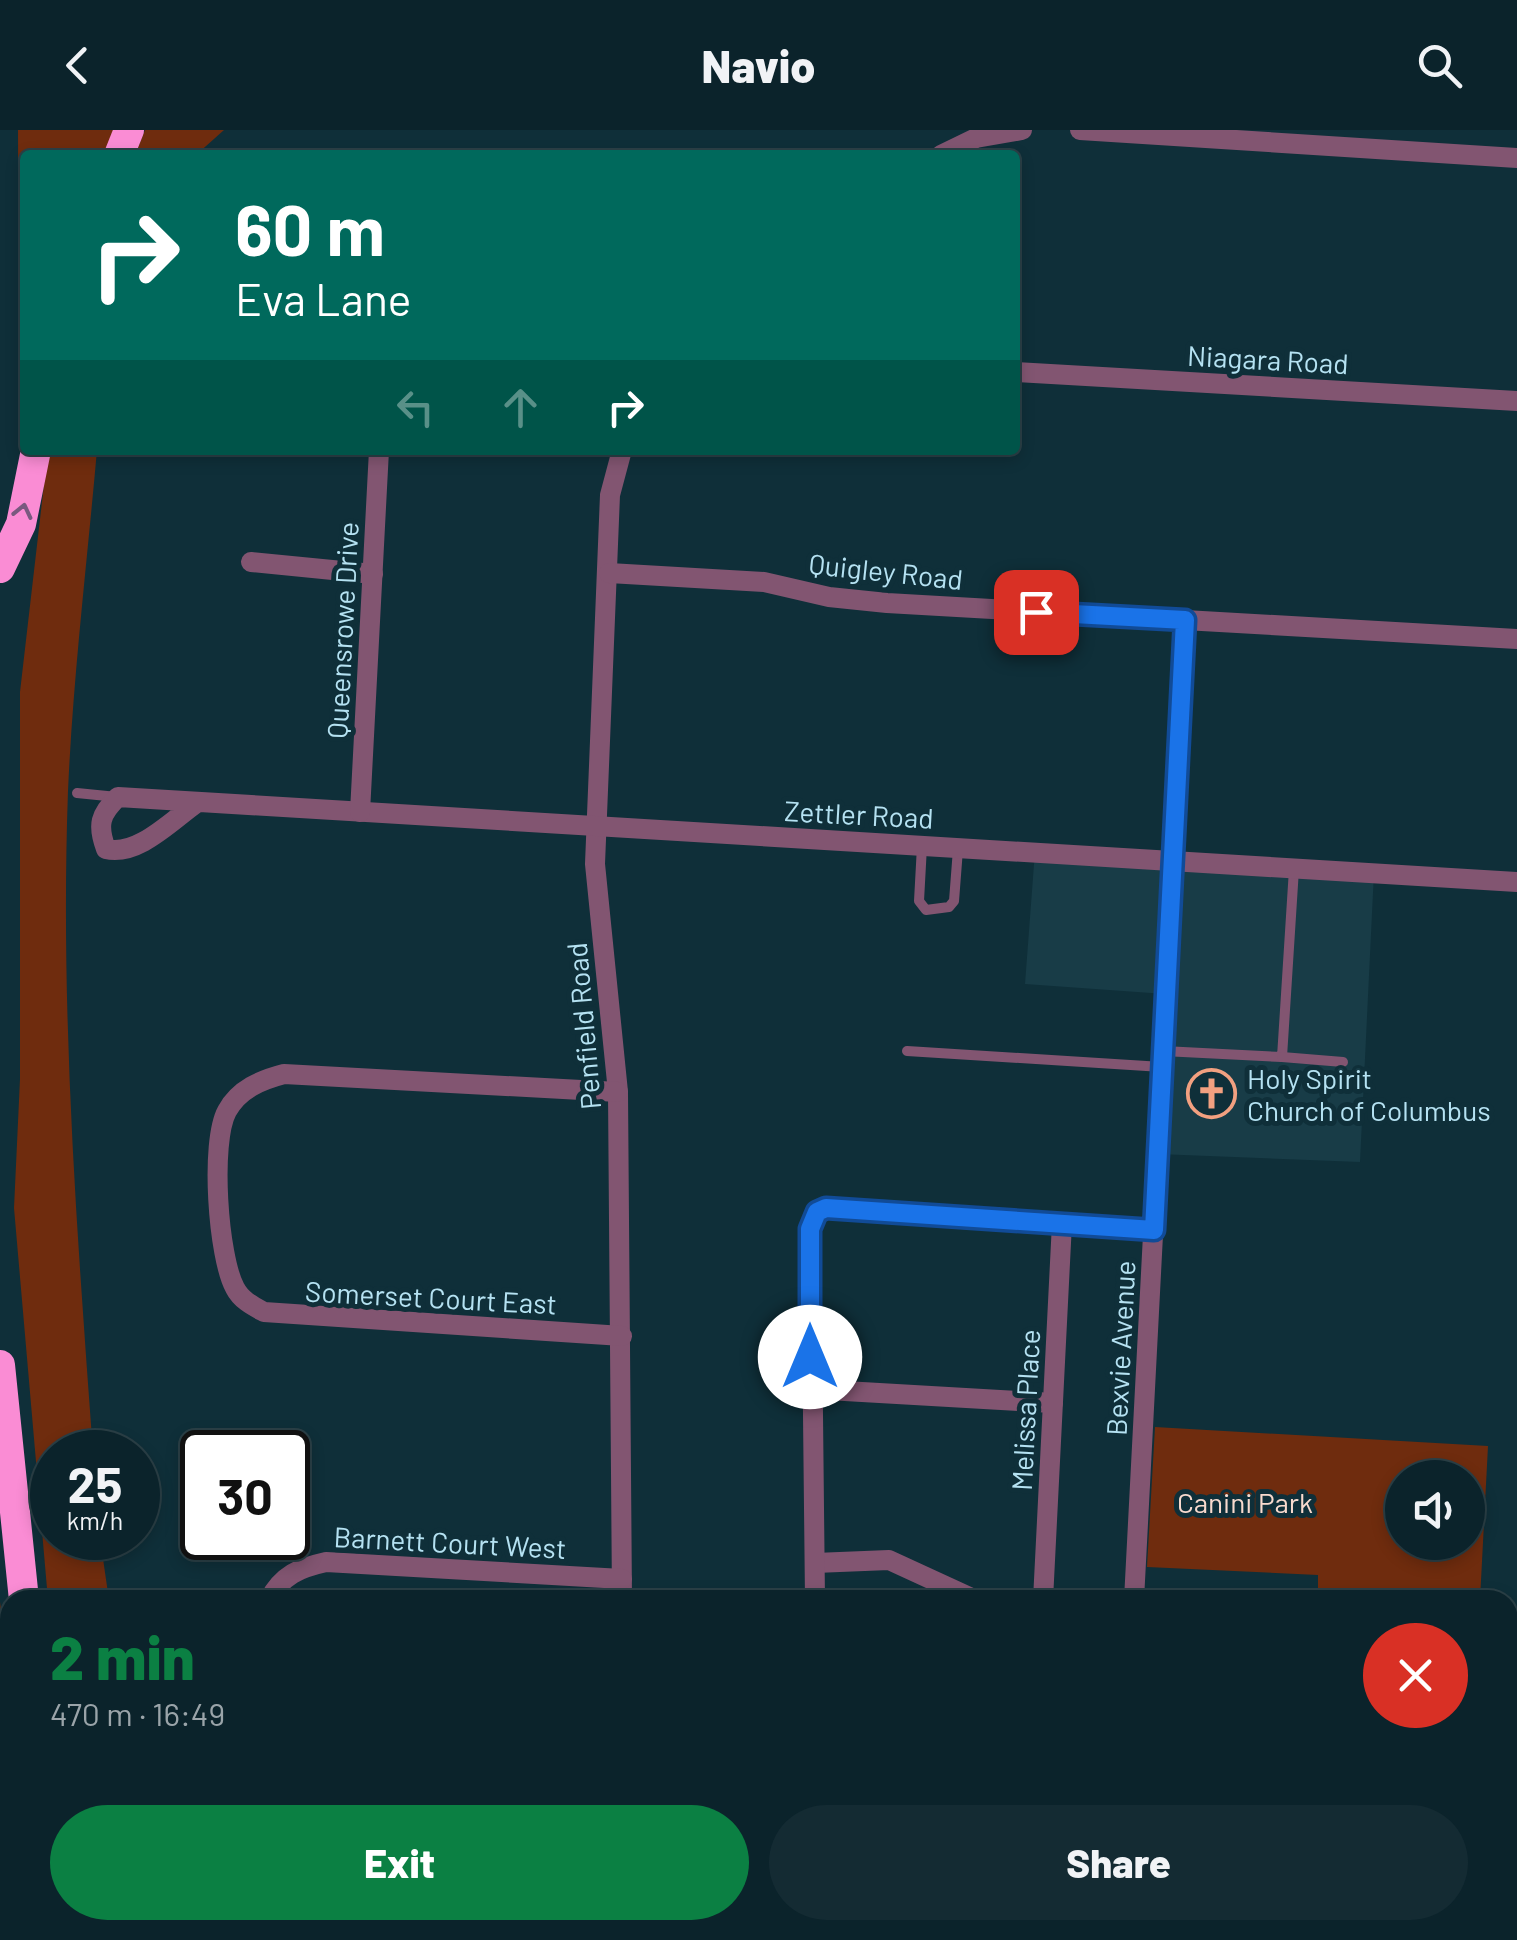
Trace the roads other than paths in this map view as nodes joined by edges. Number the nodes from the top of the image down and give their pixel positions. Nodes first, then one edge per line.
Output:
1 (1022, 130) edge
2 (1080, 130) edge
3 (952, 150) edge
4 (1517, 158) edge
5 (1020, 372) edge
6 (1517, 401) edge
7 (35, 455) edge
8 (380, 455) edge
9 (621, 455) edge
10 (251, 562) dead end
11 (0, 568) edge
12 (609, 573) junction
13 (373, 574) junction
14 (1185, 620) junction
15 (1517, 639) edge
16 (77, 793) dead end
17 (118, 796) junction
18 (198, 802) junction
19 (360, 812) junction
20 (598, 826) junction
21 (922, 846) junction
22 (958, 848) junction
23 (1172, 861) junction
24 (1294, 869) junction
25 (1517, 882) edge
26 (907, 1051) dead end
27 (1282, 1057) junction
28 (1162, 1059) junction
29 (1343, 1062) dead end
30 (618, 1092) junction
31 (1062, 1223) junction
32 (1154, 1230) junction
33 (622, 1336) junction
34 (0, 1365) edge
35 (810, 1390) junction
36 (1053, 1404) junction
37 (815, 1564) junction
38 (622, 1589) edge
39 (23, 1590) edge
40 (275, 1590) edge
41 (815, 1590) edge
42 (954, 1590) edge
43 (1044, 1590) edge
44 (1135, 1590) edge

1 - 3 street
2 - 4 street
5 - 6 street, Niagara Road
11 -> 7 highway
8 - 13 street, Queensrowe Drive
9 - 12 street, Penfield Road
10 - 13 street
12 - 14 street, Quigley Road
12 - 20 street, Penfield Road
13 - 19 street, Queensrowe Drive
14 - 15 street, Quigley Road
14 - 23 street, Bexvie Avenue
16 - 17 lane
17 - 18 street, Zettler Road
17 - 18 street
18 - 19 street, Zettler Road
19 - 20 street, Zettler Road
20 - 21 street, Zettler Road
20 - 30 street, Penfield Road
21 - 22 street, Zettler Road
21 - 22 lane
22 - 23 street, Zettler Road
23 - 24 street, Zettler Road
23 - 28 street, Bexvie Avenue
24 - 25 street, Zettler Road
24 - 27 lane
26 - 28 lane
27 - 28 lane
27 - 29 lane
28 - 32 street, Bexvie Avenue
30 - 33 street, Penfield Road
30 - 33 street, Somerset Court East
31 - 32 street
31 - 35 street
31 - 36 street, Melissa Place
32 - 44 street, Bexvie Avenue
33 - 38 street, Penfield Road
34 - 39 highway
35 - 36 street
35 - 37 street
36 - 43 street, Melissa Place
37 - 41 street
37 - 42 street
38 - 40 street, Barnett Court West

